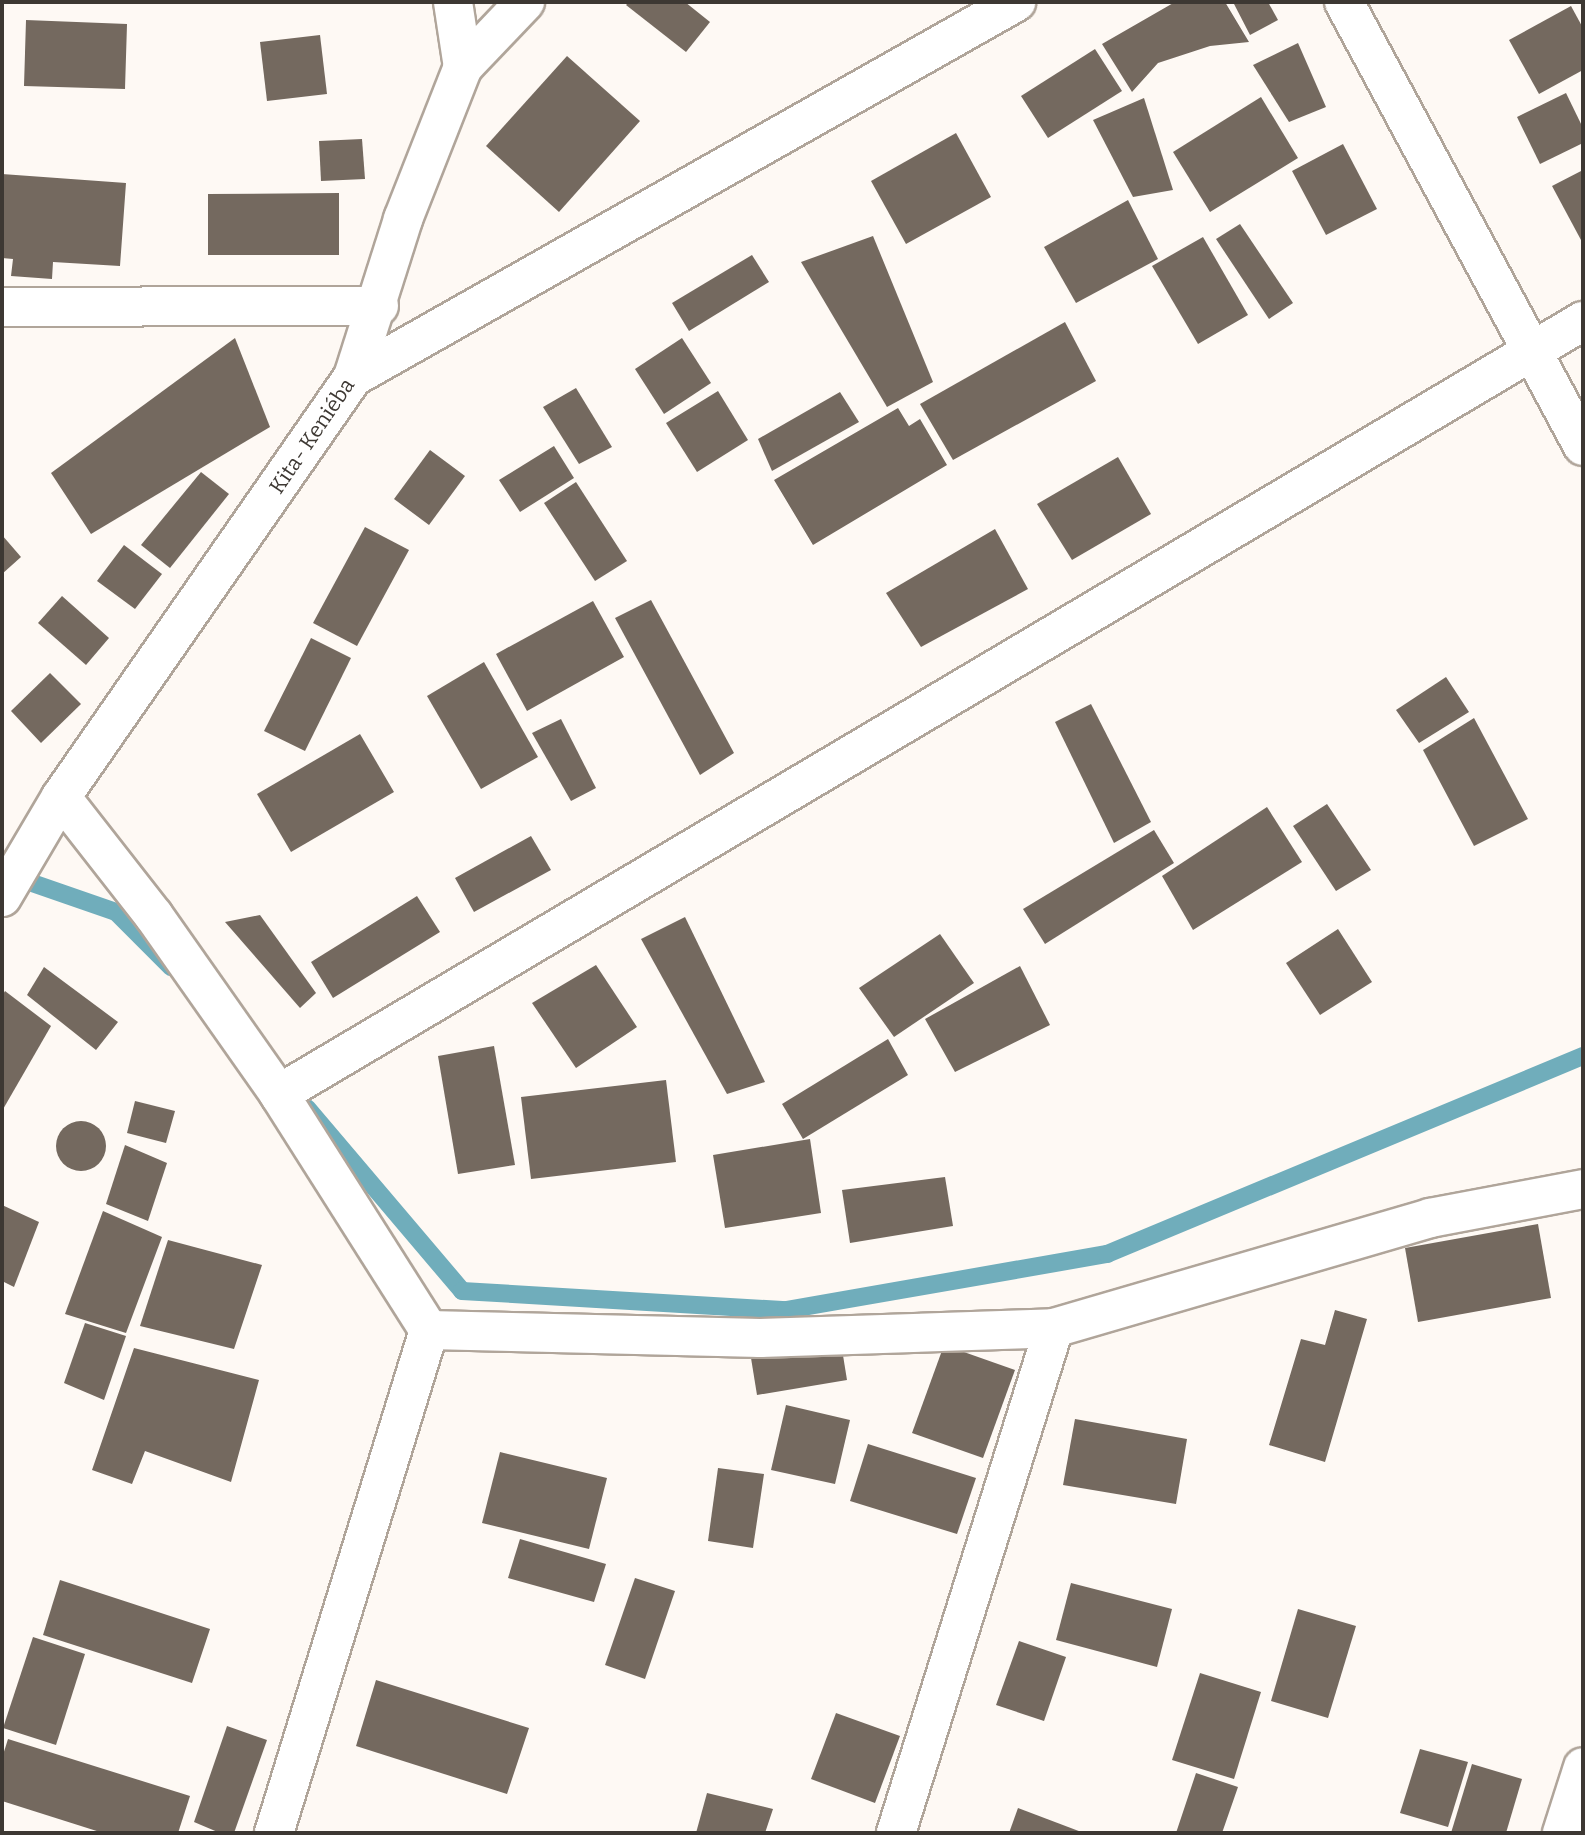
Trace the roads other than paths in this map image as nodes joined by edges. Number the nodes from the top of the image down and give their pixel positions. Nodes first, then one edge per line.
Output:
1 (453, 2) edge
2 (526, 2) edge
3 (1016, 2) edge
4 (1344, 2) edge
5 (463, 67) junction
6 (379, 306) junction
7 (2, 307) edge
8 (1583, 321) edge
9 (1532, 351) junction
10 (354, 377) junction
11 (1583, 446) edge
12 (61, 797) junction
13 (2, 897) edge
14 (279, 1094) junction
15 (1583, 1188) edge
16 (1055, 1328) junction
17 (429, 1330) junction
18 (1581, 1780) edge
19 (274, 1833) edge
20 (896, 1833) edge
21 (1562, 1833) edge

1 - 5 street
2 - 5 street, Kita- Keniéba
3 - 10 street
4 - 9 street
5 - 6 street, Kita- Keniéba
6 - 7 street
6 - 10 street, Kita- Keniéba
8 - 9 street
9 - 11 street
9 - 14 street
10 - 12 street, Kita- Keniéba
12 - 13 street, Kita- Keniéba
12 - 14 street
14 - 17 street
15 - 16 street
16 - 17 street
16 - 20 street
17 - 19 street
18 - 21 street

